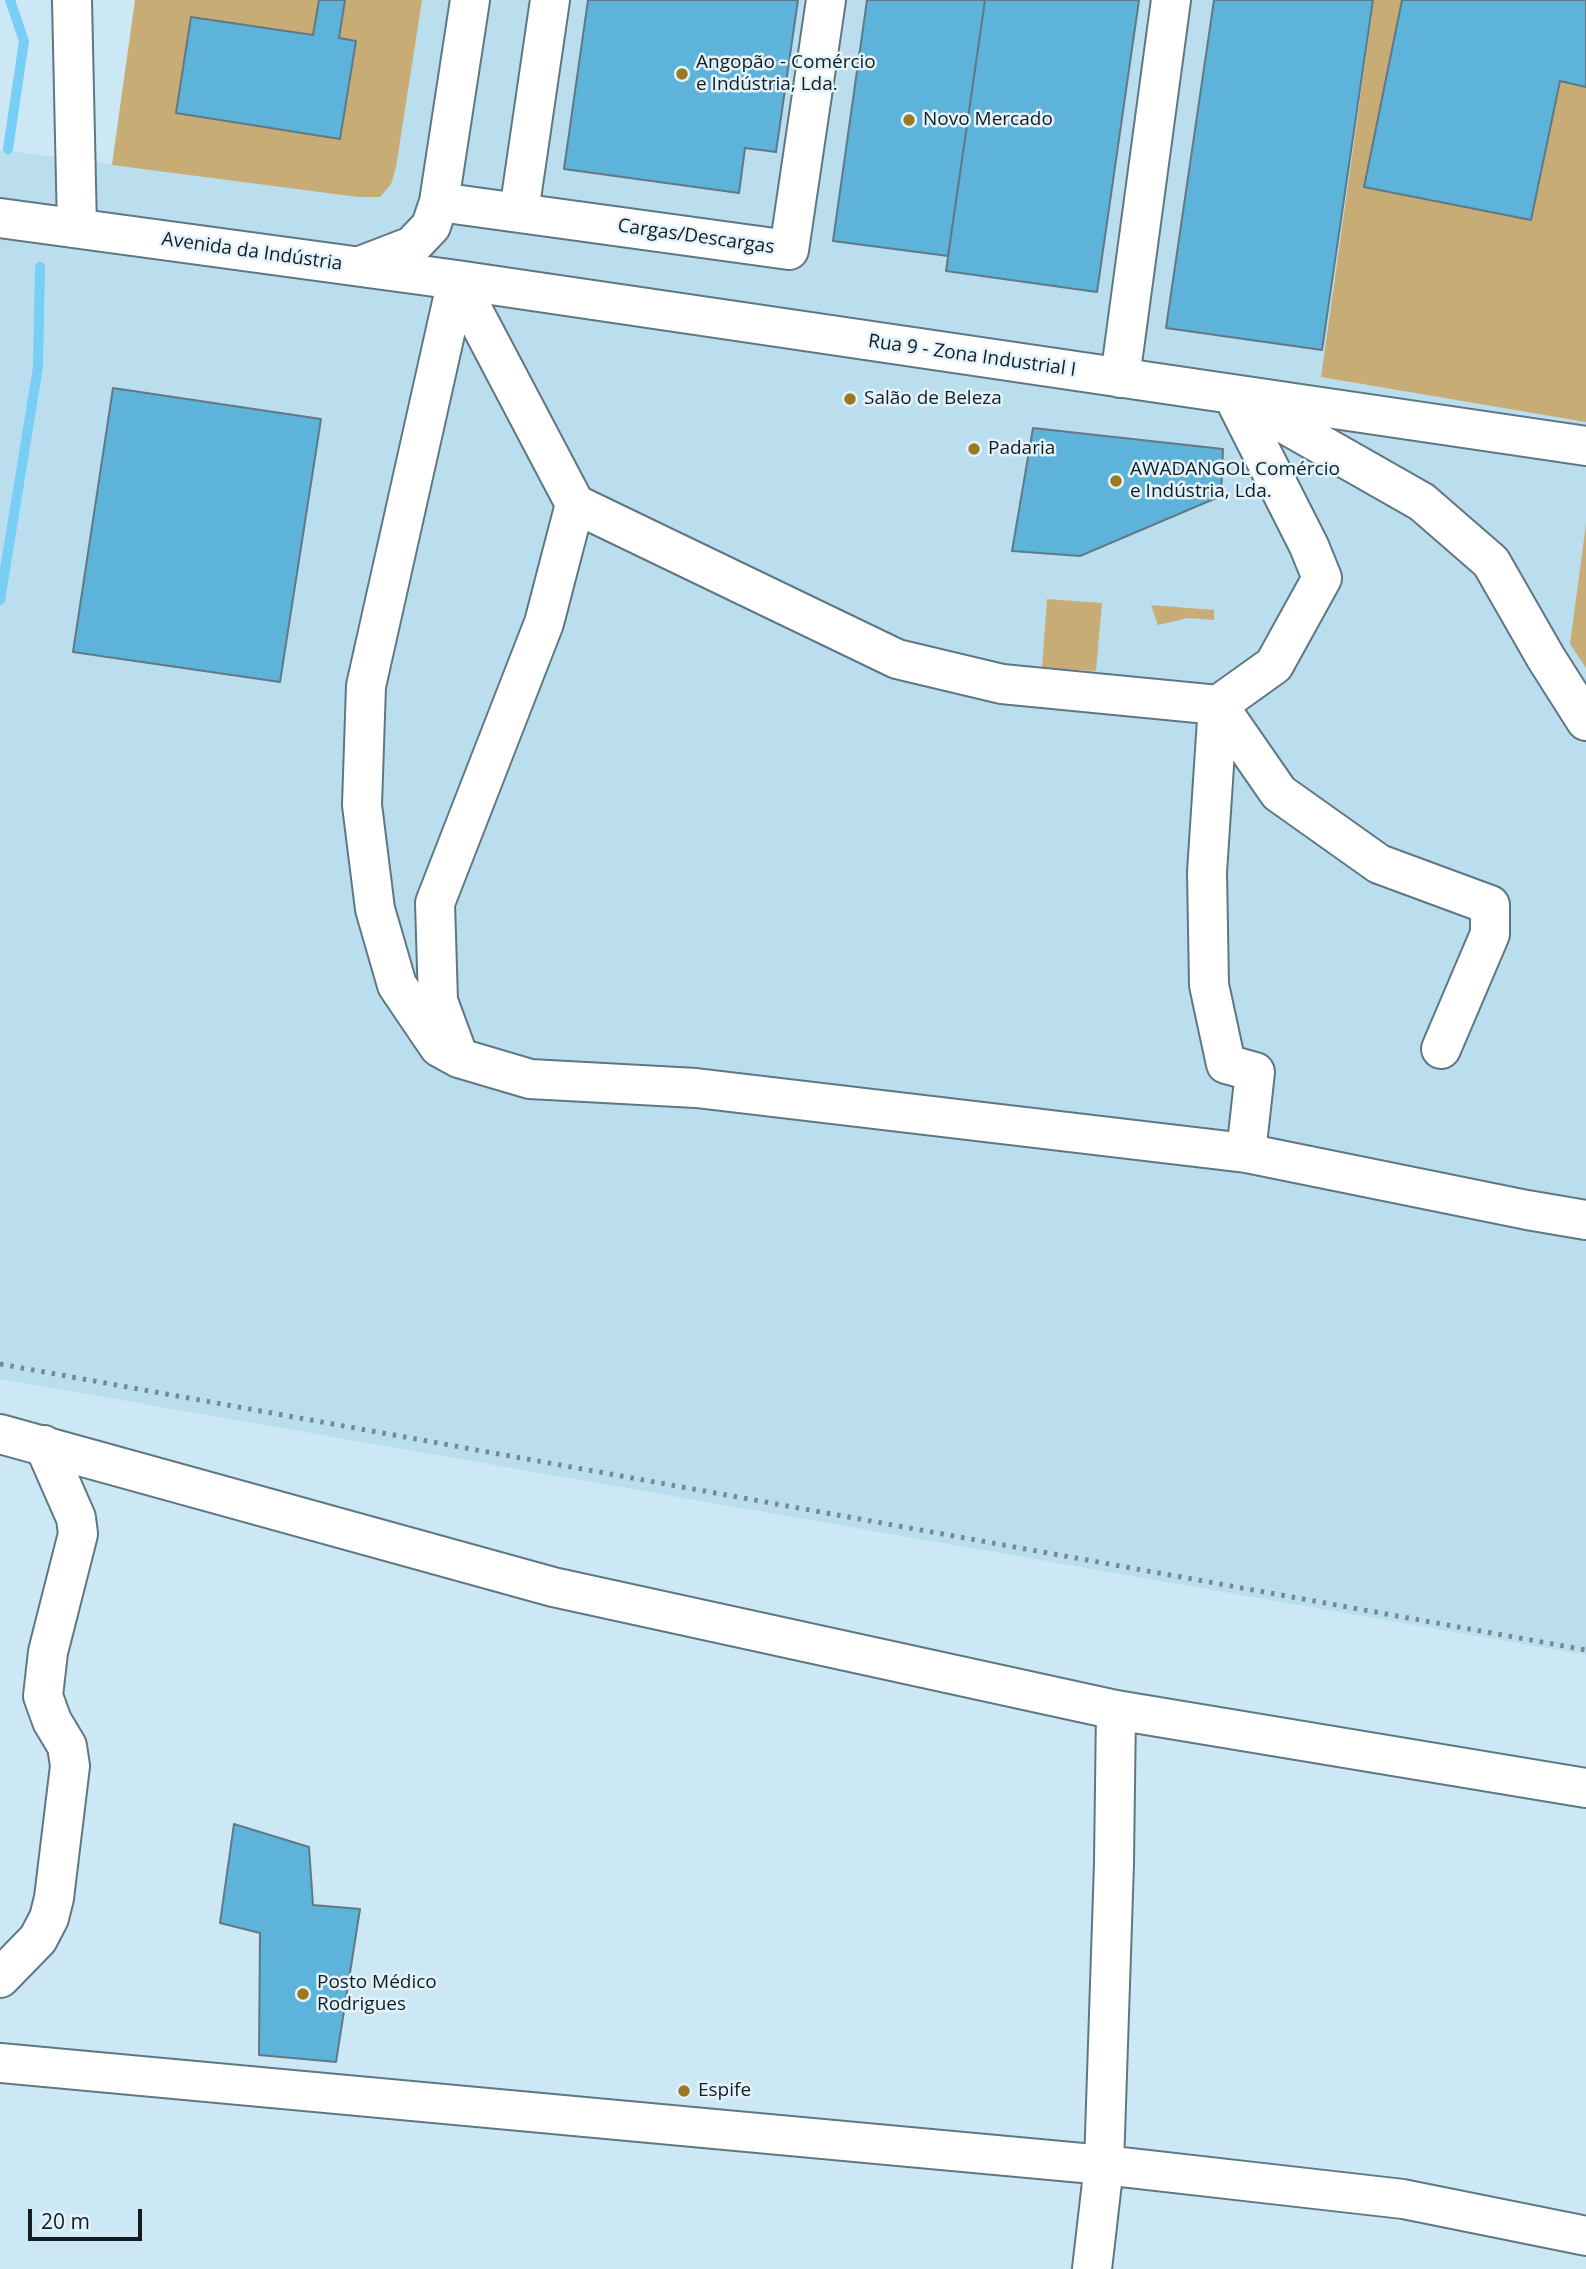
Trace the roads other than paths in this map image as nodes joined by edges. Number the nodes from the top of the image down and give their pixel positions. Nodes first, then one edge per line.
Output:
1 (72, 0) edge
2 (470, 0) edge
3 (550, 0) edge
4 (826, 0) edge
5 (1171, 0) edge
6 (439, 202) junction
7 (519, 212) junction
8 (0, 218) edge
9 (77, 228) junction
10 (358, 267) junction
11 (457, 280) junction
12 (1120, 378) junction
13 (1232, 394) junction
14 (1586, 446) edge
15 (575, 504) junction
16 (1219, 705) junction
17 (1586, 721) edge
18 (1441, 1049) dead end
19 (458, 1058) junction
20 (1246, 1153) junction
21 (1586, 1220) edge
22 (0, 1434) edge
23 (44, 1445) junction
24 (1116, 1710) junction
25 (1586, 1788) edge
26 (0, 1978) edge
27 (0, 2063) edge
28 (1104, 2165) junction
29 (1586, 2236) edge
30 (1092, 2269) edge

1 - 9 street
2 - 6 street, Avenida da Indústria
3 - 7 street
4 - 7 street, Cargas/Descargas
5 - 12 street
6 - 7 street, Cargas/Descargas
6 - 10 street, Avenida da Indústria
8 - 9 street, Avenida da Indústria
9 - 10 street, Avenida da Indústria
10 - 11 street, Rua 9 - Zona Industrial I
11 - 12 street, Rua 9 - Zona Industrial I
11 - 15 street
11 - 19 street
12 - 13 street, Rua 9 - Zona Industrial I
13 - 14 street, Rua 9 - Zona Industrial I
13 - 16 street
13 - 17 street
15 - 16 street
15 - 19 street
16 - 18 street
16 - 20 street
19 - 20 street
20 - 21 street
22 - 23 street
23 - 24 street
23 - 26 street
24 - 25 street
24 - 28 street
27 - 28 street
28 - 29 street
28 - 30 street

